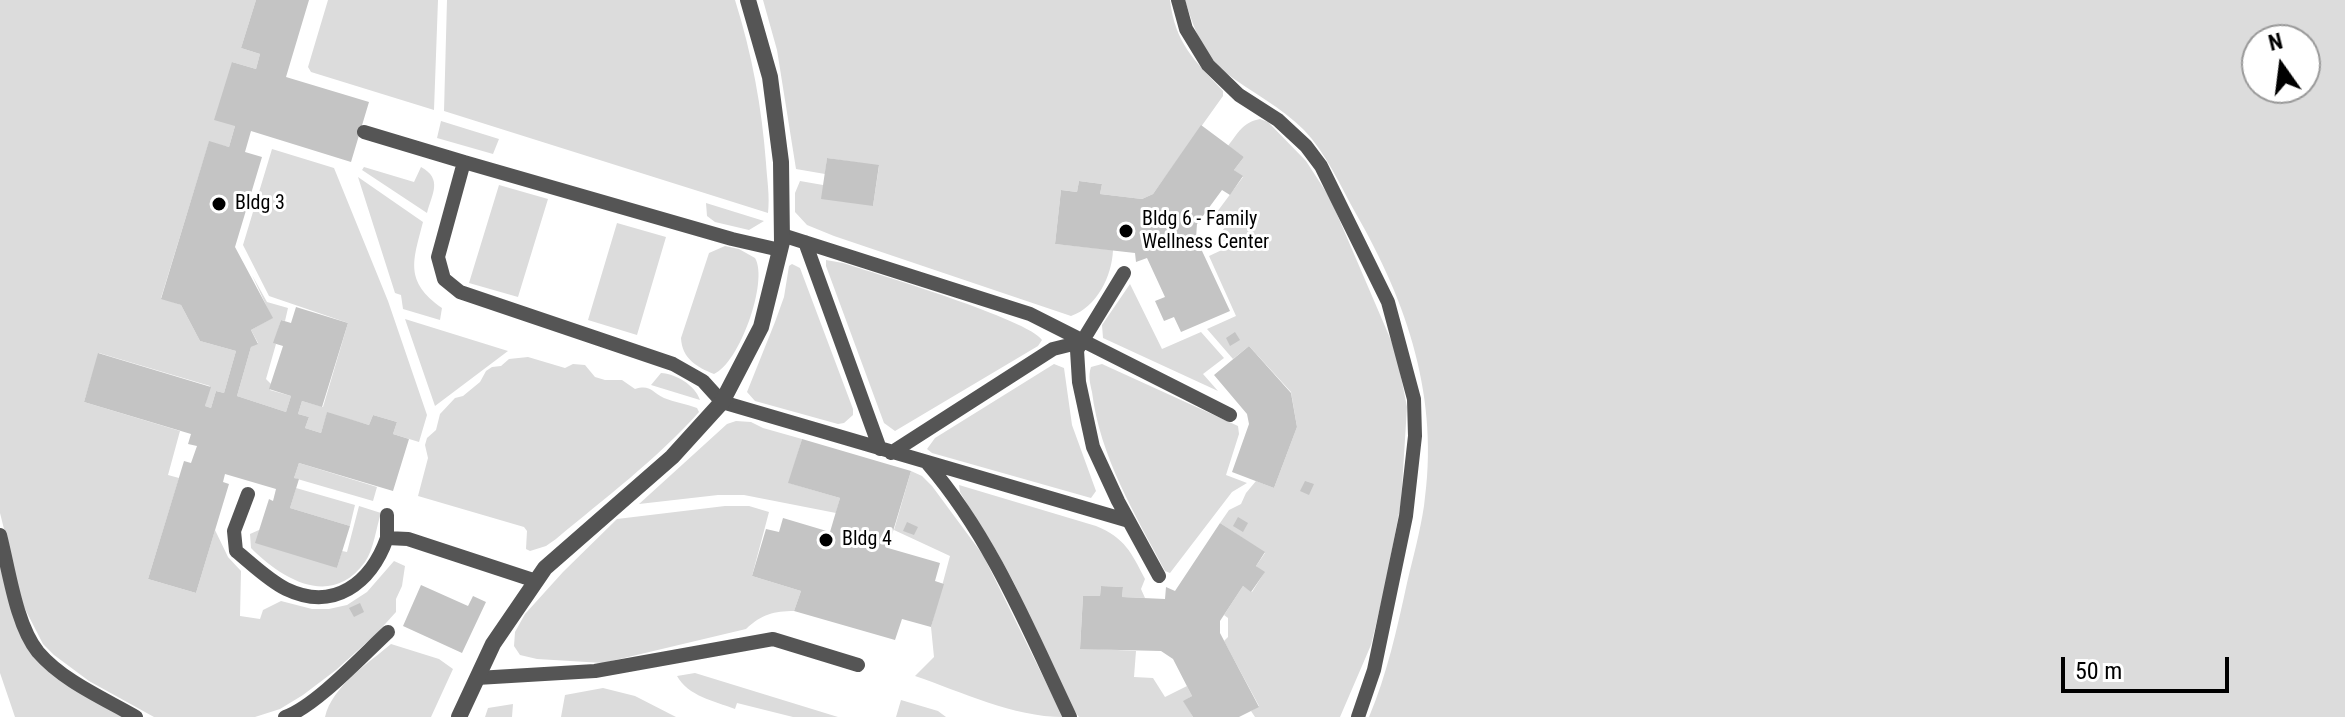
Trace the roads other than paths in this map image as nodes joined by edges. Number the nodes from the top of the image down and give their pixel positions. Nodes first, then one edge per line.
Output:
1 (748, 0) edge
2 (1178, 0) edge
3 (364, 132) dead end
4 (464, 162) junction
5 (781, 242) junction
6 (805, 242) junction
7 (1124, 273) dead end
8 (1081, 342) junction
9 (722, 402) junction
10 (1230, 415) dead end
11 (885, 451) junction
12 (928, 463) junction
13 (248, 494) dead end
14 (387, 515) dead end
15 (1129, 521) junction
16 (0, 535) edge
17 (387, 538) junction
18 (1159, 576) dead end
19 (536, 581) junction
20 (388, 632) dead end
21 (858, 665) dead end
22 (477, 678) junction
23 (304, 713) edge
24 (136, 717) edge
25 (285, 717) edge
26 (459, 717) edge
27 (1070, 717) edge
28 (1358, 717) edge

1 - 5 street
2 - 28 lane
3 - 4 lane
4 - 5 lane
4 - 9 lane
5 - 6 lane
5 - 9 street
6 - 8 lane
6 - 11 lane
7 - 8 lane
8 - 10 lane
8 - 11 lane
8 - 15 lane
9 - 11 lane
9 - 19 street
11 - 12 lane
12 - 15 lane
12 - 27 lane
13 - 17 lane
14 - 17 lane
15 - 18 lane
16 - 24 lane
17 - 19 lane
19 - 22 street
20 - 23 lane
21 - 22 lane
22 - 26 street
23 - 25 lane

